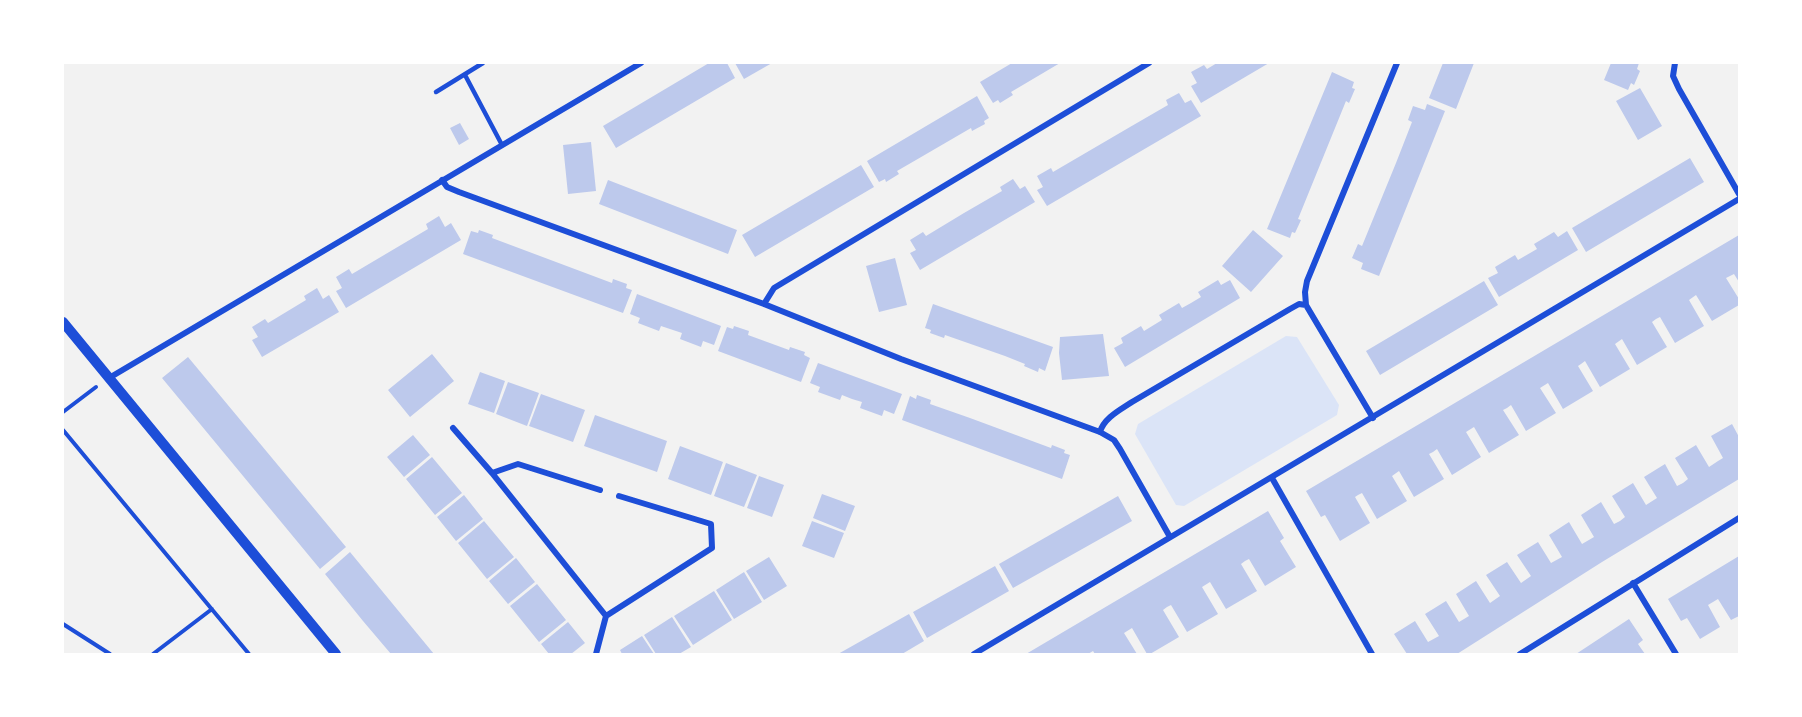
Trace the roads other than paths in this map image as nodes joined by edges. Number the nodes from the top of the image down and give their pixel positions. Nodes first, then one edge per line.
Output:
1 (483, 63) edge
2 (641, 63) edge
3 (1149, 63) edge
4 (1397, 63) edge
5 (1675, 63) edge
6 (465, 75) junction
7 (436, 92) dead end
8 (502, 145) junction
9 (442, 180) junction
10 (1739, 194) edge
11 (1739, 200) edge
12 (764, 304) junction
13 (1306, 305) junction
14 (63, 322) edge
15 (109, 378) junction
16 (1373, 418) junction
17 (453, 428) dead end
18 (1100, 432) junction
19 (492, 473) junction
20 (1272, 478) junction
21 (600, 490) dead end
22 (619, 496) dead end
23 (1739, 518) edge
24 (1170, 537) junction
25 (1633, 583) junction
26 (606, 616) junction
27 (336, 654) edge
28 (596, 654) edge
29 (974, 654) edge
30 (1372, 654) edge
31 (1520, 654) edge
32 (1676, 654) edge

1 - 6 lane
2 - 8 street
3 - 12 street
4 - 13 street
5 - 10 street
6 - 7 lane
6 - 8 lane
8 - 9 street
9 - 12 street
9 - 15 street
11 - 16 street
12 - 18 street
13 - 16 street
13 - 18 street
14 - 15 street
15 - 27 street
16 - 20 street
17 - 19 street
18 - 24 street
19 - 21 street
19 - 26 street
20 - 24 street
20 - 30 street
22 - 26 street
23 - 25 street
24 - 29 street
25 - 31 street
25 - 32 street
26 - 28 street

